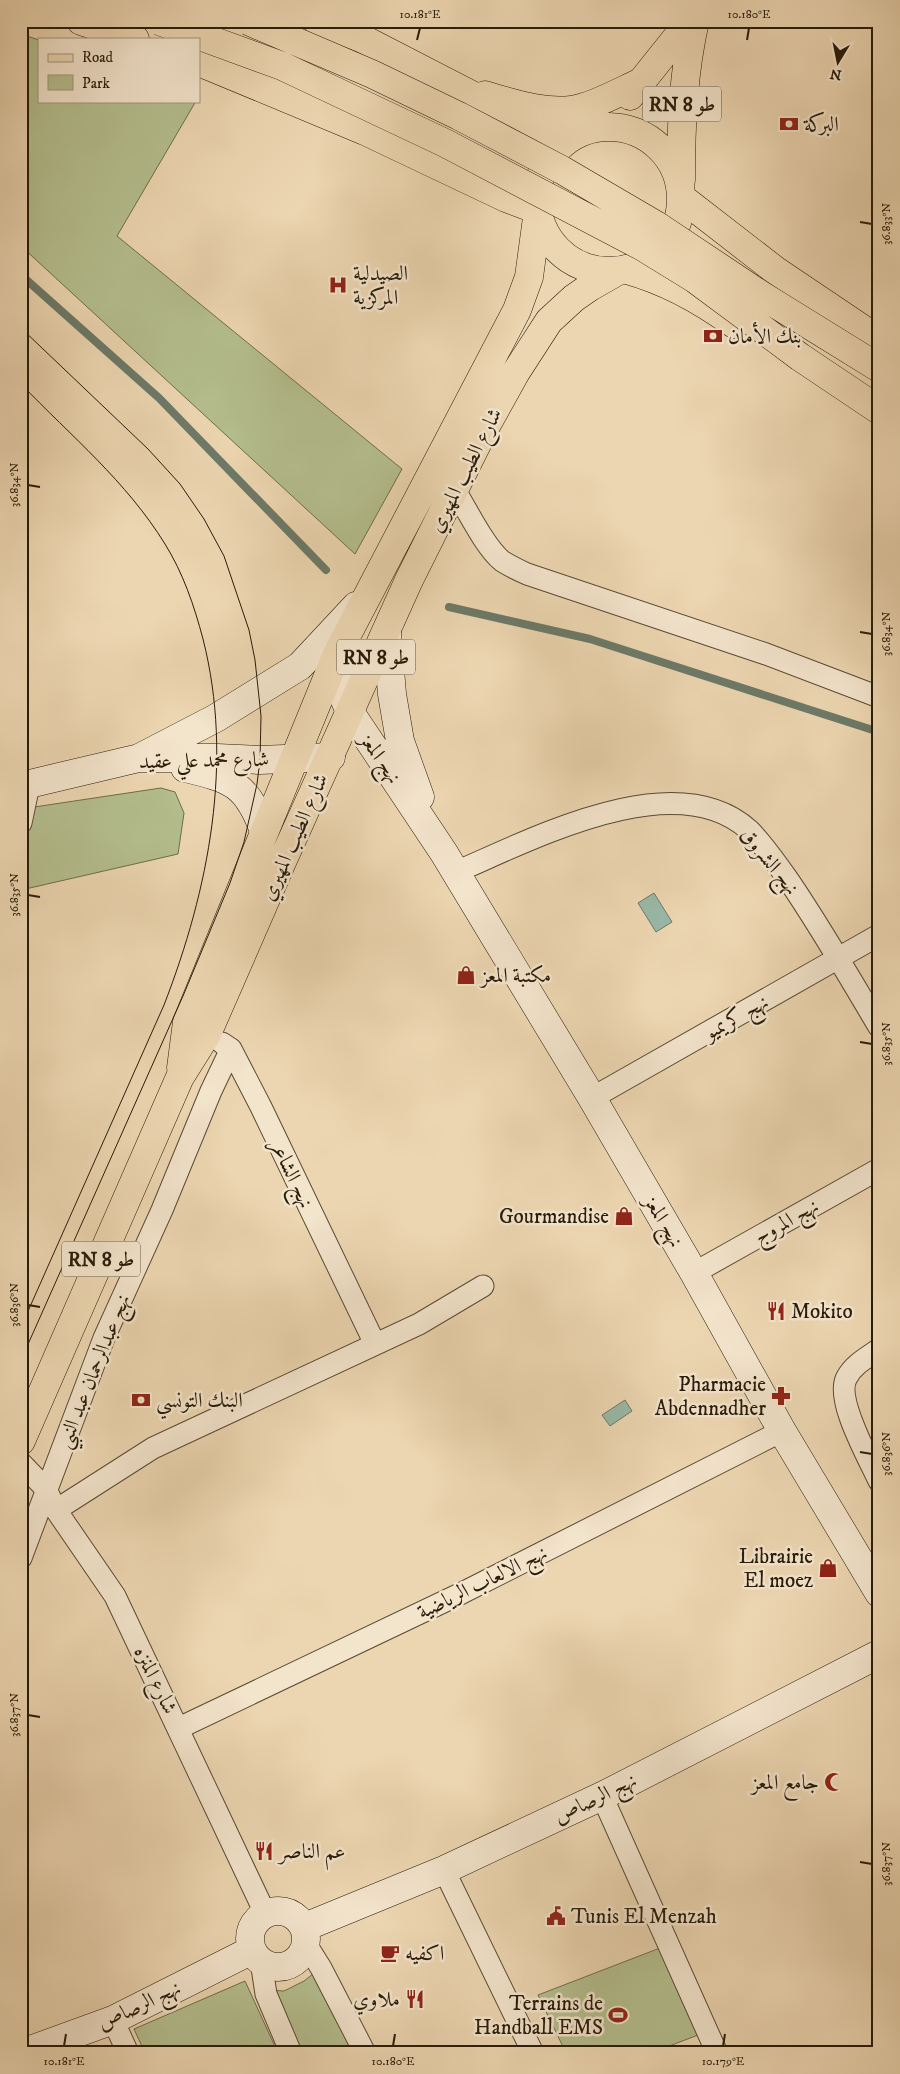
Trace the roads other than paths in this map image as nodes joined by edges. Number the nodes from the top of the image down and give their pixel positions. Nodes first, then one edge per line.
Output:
1 (81, 21) edge
2 (159, 21) edge
3 (248, 21) edge
4 (317, 21) edge
5 (690, 21) edge
6 (695, 21) edge
7 (132, 38) edge
8 (200, 62) edge
9 (641, 82) junction
10 (455, 86) junction
11 (579, 134) junction
12 (681, 193) junction
13 (536, 213) junction
14 (622, 271) junction
15 (879, 340) edge
16 (879, 368) edge
17 (879, 410) edge
18 (879, 425) edge
19 (454, 489) junction
20 (390, 554) junction
21 (387, 633) junction
22 (337, 654) junction
23 (879, 697) edge
24 (350, 712) junction
25 (330, 757) junction
26 (295, 758) junction
27 (130, 761) junction
28 (25, 786) edge
29 (21, 823) edge
30 (264, 831) junction
31 (450, 863) junction
32 (879, 935) edge
33 (838, 959) junction
34 (879, 1027) edge
35 (197, 1028) junction
36 (231, 1049) junction
37 (592, 1098) junction
38 (879, 1169) edge
39 (694, 1273) junction
40 (483, 1286) dead end
41 (375, 1344) junction
42 (879, 1349) edge
43 (782, 1431) junction
44 (21, 1441) edge
45 (21, 1463) edge
46 (879, 1481) edge
47 (46, 1489) junction
48 (56, 1510) junction
49 (21, 1558) edge
50 (879, 1593) edge
51 (879, 1654) edge
52 (178, 1728) junction
53 (602, 1796) junction
54 (444, 1870) junction
55 (265, 1913) junction
56 (306, 1935) junction
57 (256, 1956) junction
58 (112, 2020) junction
59 (22, 2053) edge
60 (128, 2053) edge
61 (291, 2053) edge
62 (365, 2053) edge
63 (533, 2053) edge
64 (717, 2053) edge

1 - 7 main road
2 - 17 main road, bridge
3 - 16 main road, bridge
4 - 10 main road
5 - 9 main road
6 - 12 main road, RN 8 طو
8 - 13 main road
9 - 10 main road
9 - 11 main road
10 - 11 main road
11 - 12 main road
11 - 13 main road
12 - 14 main road
12 - 15 main road
13 - 14 main road
13 - 20 main road
14 - 18 main road
14 - 19 main road, شارع الطيب المهيري / RN 8 طو
19 - 21 main road, شارع الطيب المهيري / RN 8 طو
19 - 23 street
20 - 22 main road
20 - 27 street
21 - 24 main road, شارع الطيب المهيري / RN 8 طو
21 - 31 street, نهج المعز
22 - 24 street, نهج المعز
22 - 26 main road
24 - 25 main road, شارع الطيب المهيري / RN 8 طو
24 - 31 street, نهج المعز
25 - 26 street, شارع محمد علي عقيد
25 - 35 main road, شارع الطيب المهيري / RN 8 طو
26 - 27 street, شارع محمد علي عقيد
26 - 30 main road
27 - 28 street, شارع محمد علي عقيد
27 - 30 street
28 - 29 street
30 - 35 main road
31 - 33 street, نهج الشروق
31 - 37 street, نهج المعز
32 - 33 street, نهج كريميو
33 - 34 street, نهج الشروق
33 - 37 street, نهج كريميو
35 - 36 street
35 - 44 main road, شارع الطيب المهيري / RN 8 طو
36 - 41 street, نهج الشاعر
36 - 47 street, نهج عبدالرحمان عبد النبي
37 - 39 street, نهج المعز
38 - 39 street, نهج المروج
39 - 43 street, نهج المعز
40 - 41 street
41 - 48 street
42 - 46 street
43 - 50 street, نهج المعز
43 - 52 street, نهج الالعاب الرياضية
45 - 47 street, شارع المنزه
47 - 48 street, شارع المنزه
47 - 49 street, نهج عبدالرحمان عبد النبي
48 - 52 street, شارع المنزه
51 - 53 street, نهج الرصاص
52 - 55 street, شارع المنزه
53 - 54 street, نهج الرصاص
53 - 64 street
54 - 56 street, نهج الرصاص
54 - 63 street
55 - 56 street
55 - 57 street
56 - 57 street
56 - 62 street
57 - 58 street, نهج الرصاص
57 - 61 street
58 - 59 street, نهج الرصاص
58 - 60 street

